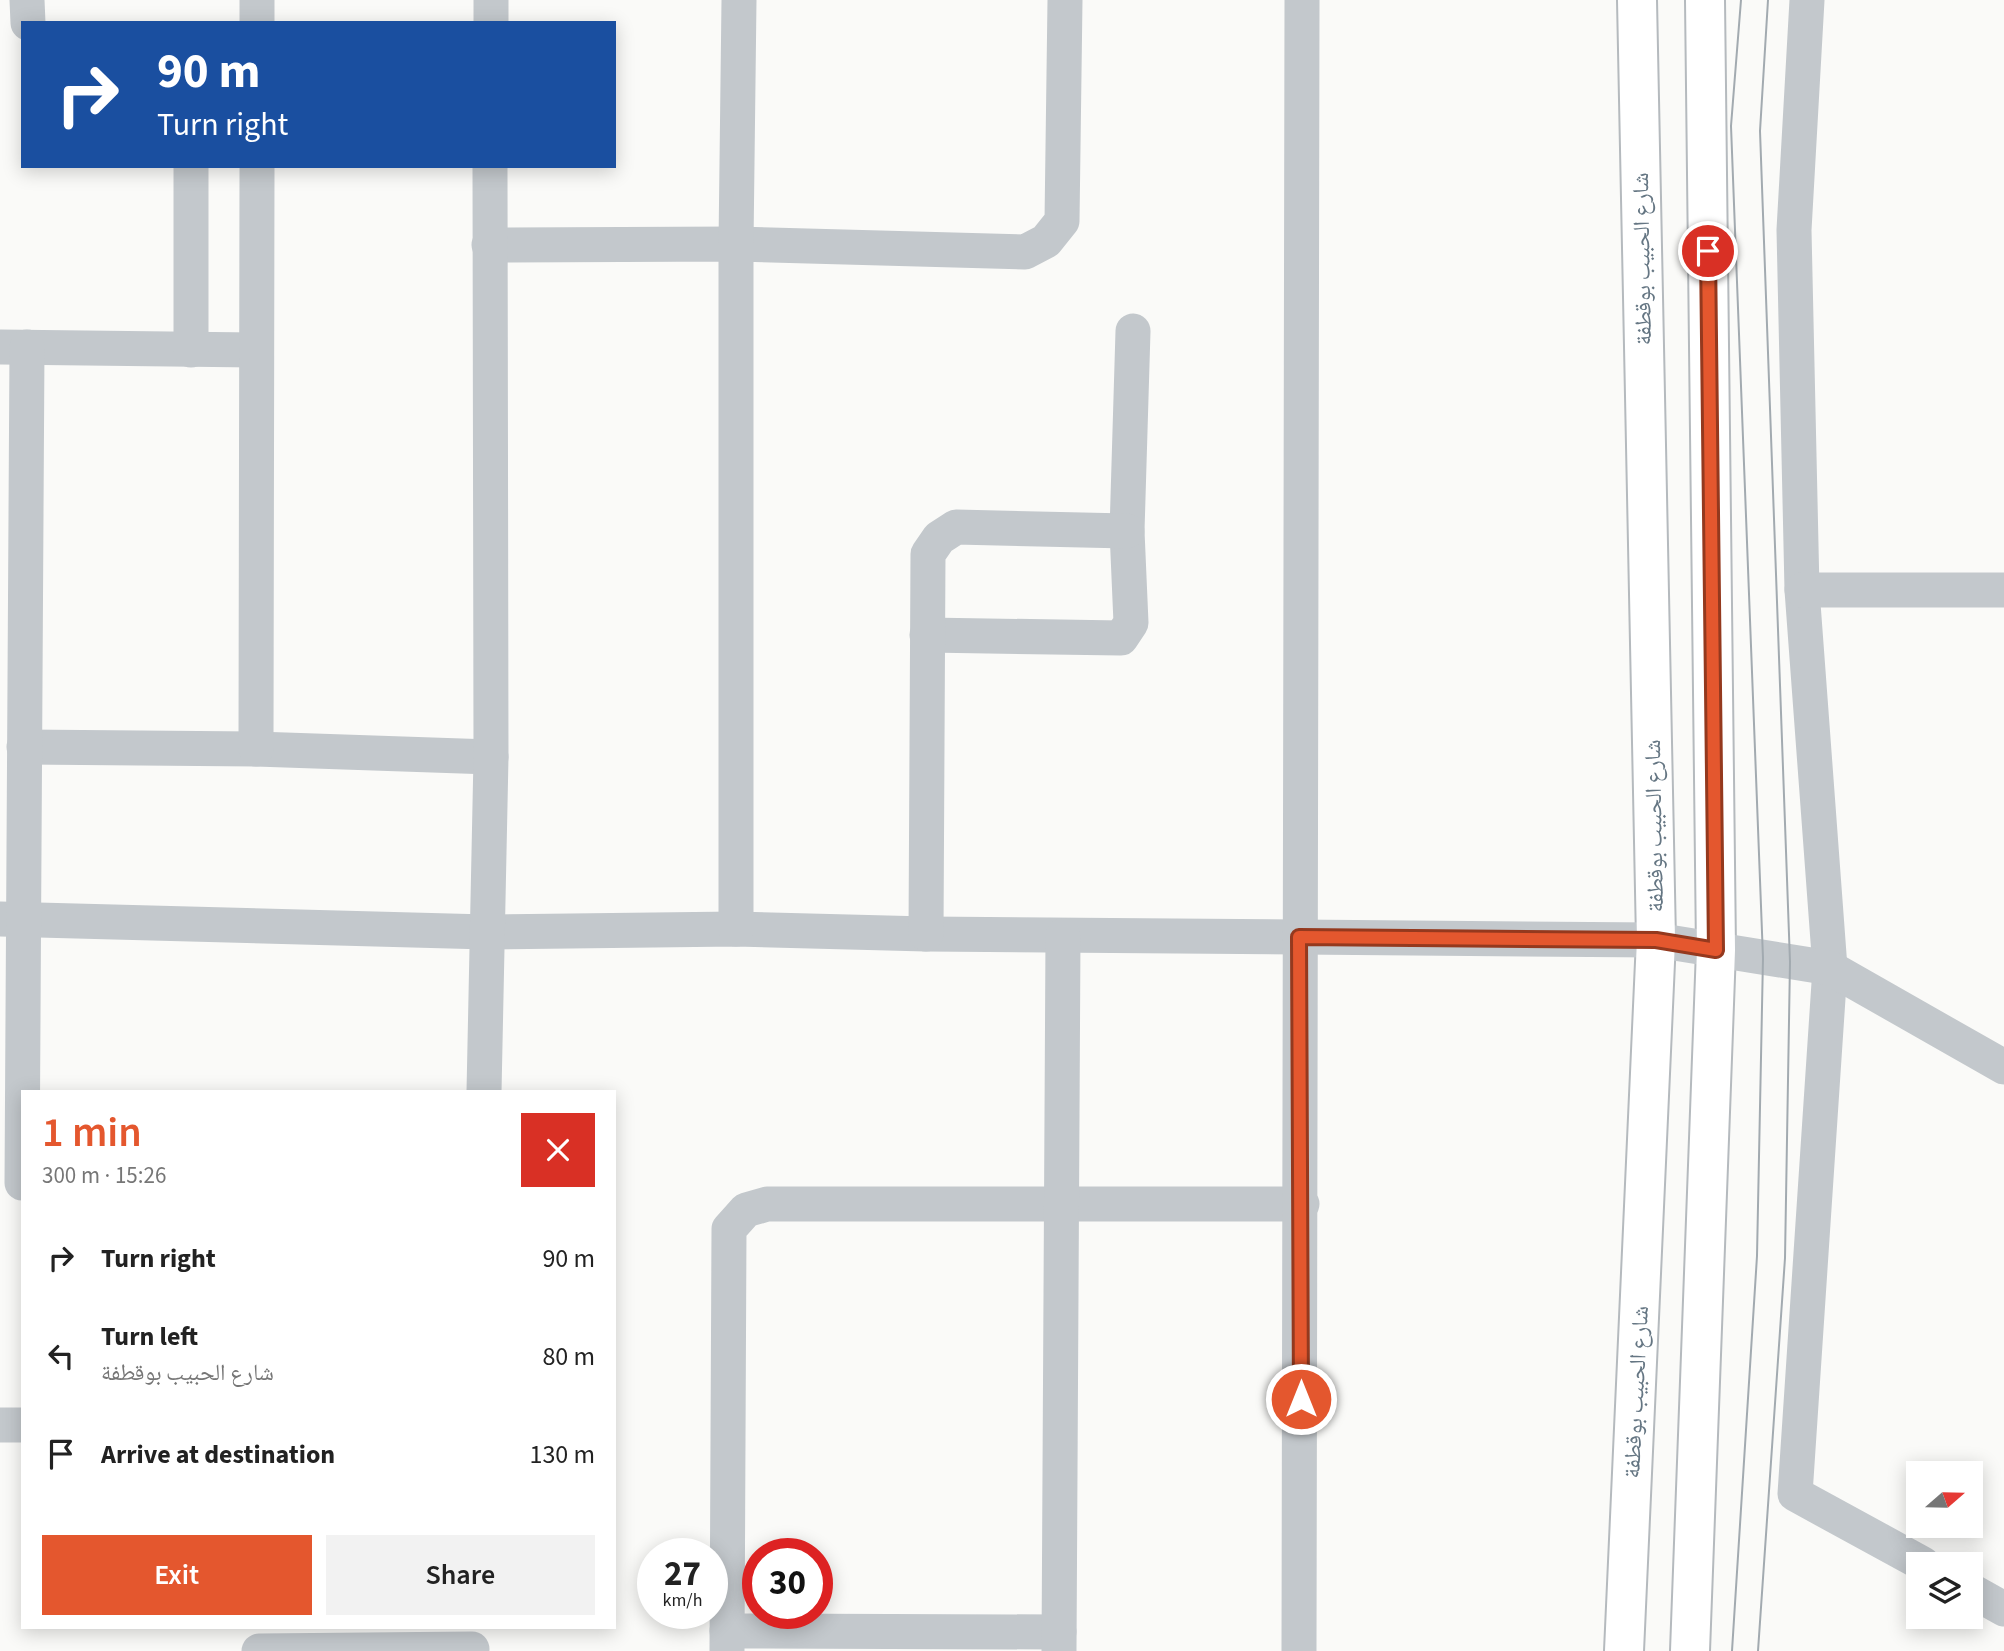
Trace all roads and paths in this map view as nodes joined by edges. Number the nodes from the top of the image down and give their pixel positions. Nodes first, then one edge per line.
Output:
1 (27, 0) edge
2 (257, 0) edge
3 (491, 0) edge
4 (739, 0) edge
5 (1065, 0) edge
6 (1302, 0) edge
7 (1637, 0) edge
8 (1705, 0) edge
9 (1808, 0) edge
10 (27, 21) edge
11 (257, 21) edge
12 (491, 21) edge
13 (191, 168) edge
14 (257, 168) edge
15 (490, 168) edge
16 (736, 244) junction
17 (489, 246) junction
18 (1133, 331) dead end
19 (13, 347) edge
20 (191, 350) junction
21 (256, 350) junction
22 (1127, 531) junction
23 (1802, 590) junction
24 (2004, 590) edge
25 (927, 635) junction
26 (24, 747) junction
27 (256, 749) junction
28 (491, 757) junction
29 (12, 919) edge
30 (736, 929) junction
31 (486, 932) junction
32 (926, 934) junction
33 (1063, 936) junction
34 (1299, 937) junction
35 (1656, 940) junction
36 (1716, 950) junction
37 (1830, 968) junction
38 (2004, 1067) edge
39 (484, 1090) edge
40 (21, 1157) edge
41 (21, 1183) edge
42 (0, 1185) edge
43 (1061, 1202) junction
44 (1302, 1204) junction
45 (0, 1425) edge
46 (21, 1425) edge
47 (1906, 1555) edge
48 (1983, 1597) edge
49 (2004, 1609) edge
50 (727, 1641) edge
51 (472, 1642) edge
52 (1059, 1642) edge
53 (259, 1651) edge
54 (1299, 1651) edge
55 (1624, 1651) edge
56 (1690, 1651) edge

1 - 10 street
2 - 11 street
3 - 12 street
4 - 16 street
5 - 16 street
6 - 34 street
7 - 35 main road, شارع الحبيب بوقطفة
8 - 36 main road
9 - 23 street
13 - 20 street
14 - 21 street
15 - 17 street
16 - 17 street
16 - 30 street
17 - 28 street
18 - 22 street
19 - 20 street
19 - 26 street
20 - 21 street
21 - 27 street
22 - 25 street
22 - 25 street
23 - 24 street
23 - 37 street
25 - 32 street
26 - 27 street
26 - 29 street
27 - 28 street
28 - 31 street
29 - 31 street
29 - 40 street
30 - 31 street
30 - 32 street
31 - 39 street
32 - 33 street
33 - 34 street
33 - 43 street
34 - 35 street
34 - 44 street
35 - 36 street
35 - 55 main road, شارع الحبيب بوقطفة
36 - 37 street
36 - 56 main road
37 - 38 street
37 - 47 street
41 - 42 street
43 - 44 street
43 - 50 street
43 - 52 street
44 - 54 street
45 - 46 street
48 - 49 street
50 - 52 street
51 - 53 street

